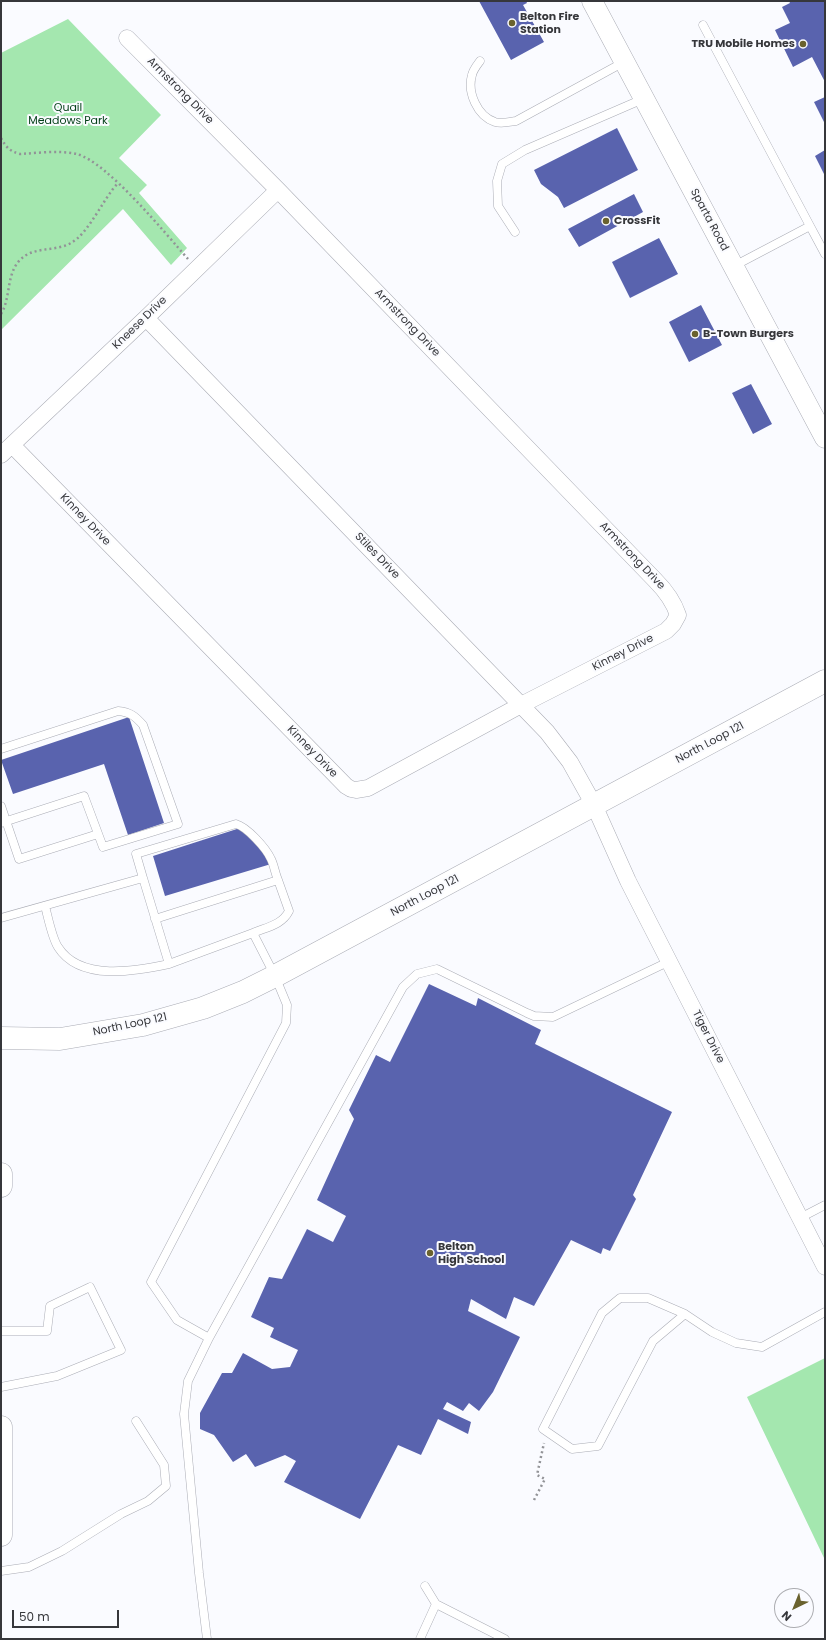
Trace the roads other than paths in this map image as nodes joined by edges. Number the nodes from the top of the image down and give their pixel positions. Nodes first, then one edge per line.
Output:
1 (592, 1) edge
2 (703, 25) dead end
3 (127, 38) dead end
4 (480, 61) dead end
5 (624, 61) junction
6 (644, 98) junction
7 (278, 190) junction
8 (810, 226) junction
9 (515, 232) dead end
10 (825, 254) edge
11 (733, 266) junction
12 (146, 318) junction
13 (825, 438) edge
14 (7, 450) edge
15 (678, 614) joint
16 (825, 681) edge
17 (521, 705) junction
18 (1, 749) edge
19 (594, 805) junction
20 (1, 806) edge
21 (4, 822) edge
22 (98, 834) junction
23 (143, 878) junction
24 (278, 880) junction
25 (45, 906) junction
26 (1, 918) edge
27 (155, 919) junction
28 (253, 933) junction
29 (670, 961) junction
30 (169, 964) junction
31 (275, 976) junction
32 (1, 1038) edge
33 (1, 1174) edge
34 (1, 1186) edge
35 (825, 1205) edge
36 (800, 1218) junction
37 (825, 1267) edge
38 (825, 1312) edge
39 (685, 1314) junction
40 (1, 1331) edge
41 (209, 1338) junction
42 (1, 1387) edge
43 (136, 1421) dead end
44 (1, 1427) edge
45 (1, 1535) edge
46 (1, 1571) edge
47 (425, 1586) dead end
48 (436, 1604) junction
49 (207, 1639) edge
50 (420, 1639) edge
51 (505, 1639) edge

1 - 5 street, Sparta Road
2 - 8 lane
3 - 7 street, Armstrong Drive
4 - 5 lane
5 - 6 street, Sparta Road
6 - 9 lane
6 - 11 street, Sparta Road
7 - 12 street, Kneese Drive
7 - 15 street, Armstrong Drive
8 - 10 lane
8 - 11 lane
11 - 13 street, Sparta Road
12 - 14 street, Kneese Drive
12 - 17 street, Stiles Drive
14 - 17 street, Kinney Drive
15 - 17 street, Kinney Drive
16 - 19 main road, North Loop 121
17 - 19 street, Stiles Drive
18 - 22 lane
19 - 29 street, Tiger Drive
19 - 31 main road, North Loop 121
20 - 21 lane
21 - 22 lane
21 - 22 lane
23 - 24 lane
23 - 25 lane
23 - 27 lane
24 - 27 lane
24 - 28 lane
25 - 26 lane
25 - 30 lane
27 - 30 lane
28 - 30 lane
28 - 31 lane
29 - 36 street, Tiger Drive
29 - 41 lane
31 - 32 main road, North Loop 121
31 - 41 lane
33 - 34 main road
35 - 36 lane
36 - 37 street, Tiger Drive
38 - 39 lane
39 - 39 lane
40 - 42 lane
41 - 49 lane
43 - 46 lane
44 - 45 main road
47 - 48 lane
48 - 50 lane
48 - 51 lane

